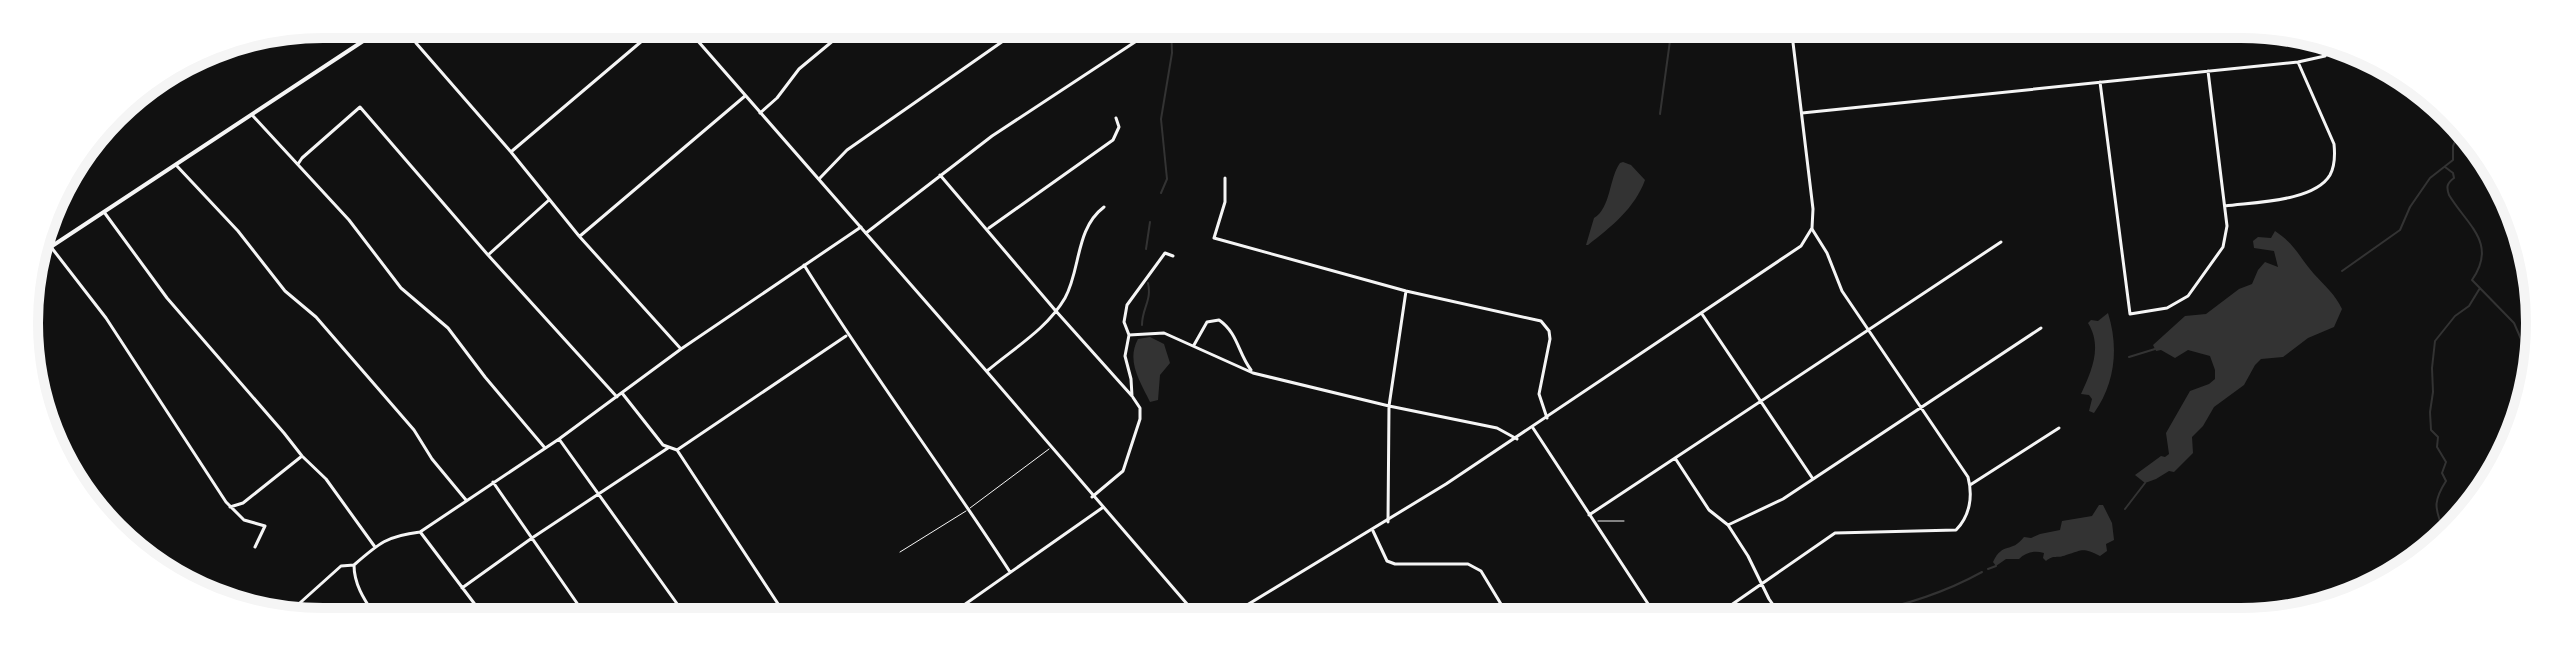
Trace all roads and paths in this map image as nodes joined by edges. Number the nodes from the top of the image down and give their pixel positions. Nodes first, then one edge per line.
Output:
1 (368, 38) edge
2 (415, 38) edge
3 (645, 38) edge
4 (695, 38) edge
5 (836, 38) edge
6 (1007, 38) edge
7 (1793, 38) edge
8 (1138, 40) dead end
9 (2325, 56) dead end
10 (2298, 62) junction
11 (2208, 71) junction
12 (2100, 82) junction
13 (745, 96) junction
14 (760, 113) junction
15 (1802, 113) junction
16 (252, 115) junction
17 (1116, 118) dead end
18 (511, 152) junction
19 (298, 164) junction
20 (176, 165) junction
21 (940, 175) junction
22 (1225, 178) dead end
23 (819, 179) junction
24 (549, 200) junction
25 (2225, 206) junction
26 (1104, 207) dead end
27 (104, 212) junction
28 (861, 227) junction
29 (988, 228) junction
30 (1812, 228) junction
31 (866, 233) junction
32 (579, 236) junction
33 (2001, 242) dead end
34 (51, 247) junction
35 (48, 249) edge
36 (488, 255) junction
37 (1173, 256) dead end
38 (804, 265) junction
39 (1406, 291) junction
40 (1055, 310) junction
41 (1702, 314) junction
42 (2041, 328) dead end
43 (1870, 330) junction
44 (848, 335) junction
45 (1129, 335) junction
46 (1194, 345) junction
47 (681, 349) junction
48 (987, 371) junction
49 (1253, 373) junction
50 (622, 393) junction
51 (1132, 396) junction
52 (617, 397) junction
53 (1760, 402) junction
54 (1389, 406) junction
55 (1921, 406) junction
56 (1547, 418) junction
57 (1533, 428) junction
58 (2059, 428) dead end
59 (559, 439) junction
60 (1517, 439) junction
61 (1051, 447) junction
62 (545, 448) junction
63 (668, 448) junction
64 (677, 450) junction
65 (302, 456) junction
66 (1675, 458) junction
67 (1813, 479) junction
68 (493, 482) junction
69 (1970, 485) junction
70 (598, 495) junction
71 (1092, 497) junction
72 (466, 500) junction
73 (230, 507) junction
74 (1102, 508) junction
75 (970, 509) junction
76 (1589, 515) junction
77 (1593, 521) junction
78 (1624, 521) dead end
79 (1388, 522) junction
80 (1728, 525) junction
81 (1373, 531) junction
82 (420, 532) junction
83 (532, 538) junction
84 (255, 547) dead end
85 (375, 547) junction
86 (900, 552) dead end
87 (354, 565) junction
88 (1010, 572) junction
89 (1762, 585) junction
90 (462, 588) junction
91 (298, 604) junction
92 (295, 607) edge
93 (301, 607) edge
94 (370, 608) edge
95 (477, 608) edge
96 (580, 608) edge
97 (680, 608) edge
98 (781, 608) edge
99 (959, 608) edge
100 (1190, 608) edge
101 (1242, 608) edge
102 (1503, 608) edge
103 (1651, 608) edge
104 (1728, 608) edge
105 (1776, 608) edge

1 - 16 main road
2 - 18 street
3 - 18 street
4 - 13 street
5 - 14 street
6 - 23 street
7 - 15 street
8 - 21 street
9 - 10 street
10 - 11 street
10 - 25 street
11 - 12 street
11 - 25 street
12 - 15 street
12 - 25 street
13 - 14 street
13 - 32 street
14 - 23 street
15 - 30 street
16 - 19 street
16 - 20 main road
17 - 29 street
18 - 24 street
19 - 36 street
19 - 62 street
20 - 27 main road
20 - 72 street
21 - 29 street
21 - 31 street
22 - 39 street
23 - 28 street
24 - 32 street
24 - 36 street
26 - 40 street
27 - 34 main road
27 - 65 street
28 - 31 street
28 - 38 street
29 - 40 street
30 - 41 street
30 - 43 street
31 - 48 street
32 - 47 street
33 - 43 street
34 - 35 main road
34 - 73 street
36 - 52 street
37 - 45 street
38 - 44 street
38 - 47 street
39 - 54 street
39 - 56 street
40 - 48 street
40 - 51 street
41 - 53 street
41 - 56 street
42 - 55 street
43 - 53 street
43 - 55 street
44 - 64 street
44 - 75 street
45 - 46 street
45 - 51 street
46 - 49 street
46 - 49 street
47 - 50 street
48 - 61 street
49 - 54 street
50 - 52 street
50 - 63 street
51 - 71 street
52 - 59 street
53 - 66 street
53 - 67 street
54 - 60 street
54 - 79 street
55 - 67 street
55 - 69 street
56 - 57 street
57 - 60 street
57 - 76 street
58 - 69 street
59 - 62 street
59 - 70 street
60 - 79 street
61 - 71 street
61 - 75 lane
62 - 68 street
63 - 64 street
63 - 70 street
64 - 98 street
65 - 73 street
65 - 85 street
66 - 76 street
66 - 80 street
67 - 80 street
68 - 72 street
68 - 83 street
69 - 89 street
70 - 83 street
70 - 97 street
71 - 74 street
72 - 82 street
73 - 84 street
74 - 88 street
74 - 100 street
75 - 86 lane
75 - 88 street
76 - 77 street
77 - 78 lane
77 - 103 street
79 - 81 street
80 - 89 street
81 - 101 street
81 - 102 street
82 - 85 street
82 - 90 street
83 - 90 street
83 - 96 street
85 - 87 street
87 - 91 street
87 - 94 street
88 - 99 street
89 - 104 street
89 - 105 street
90 - 95 street
91 - 92 street
91 - 93 street

